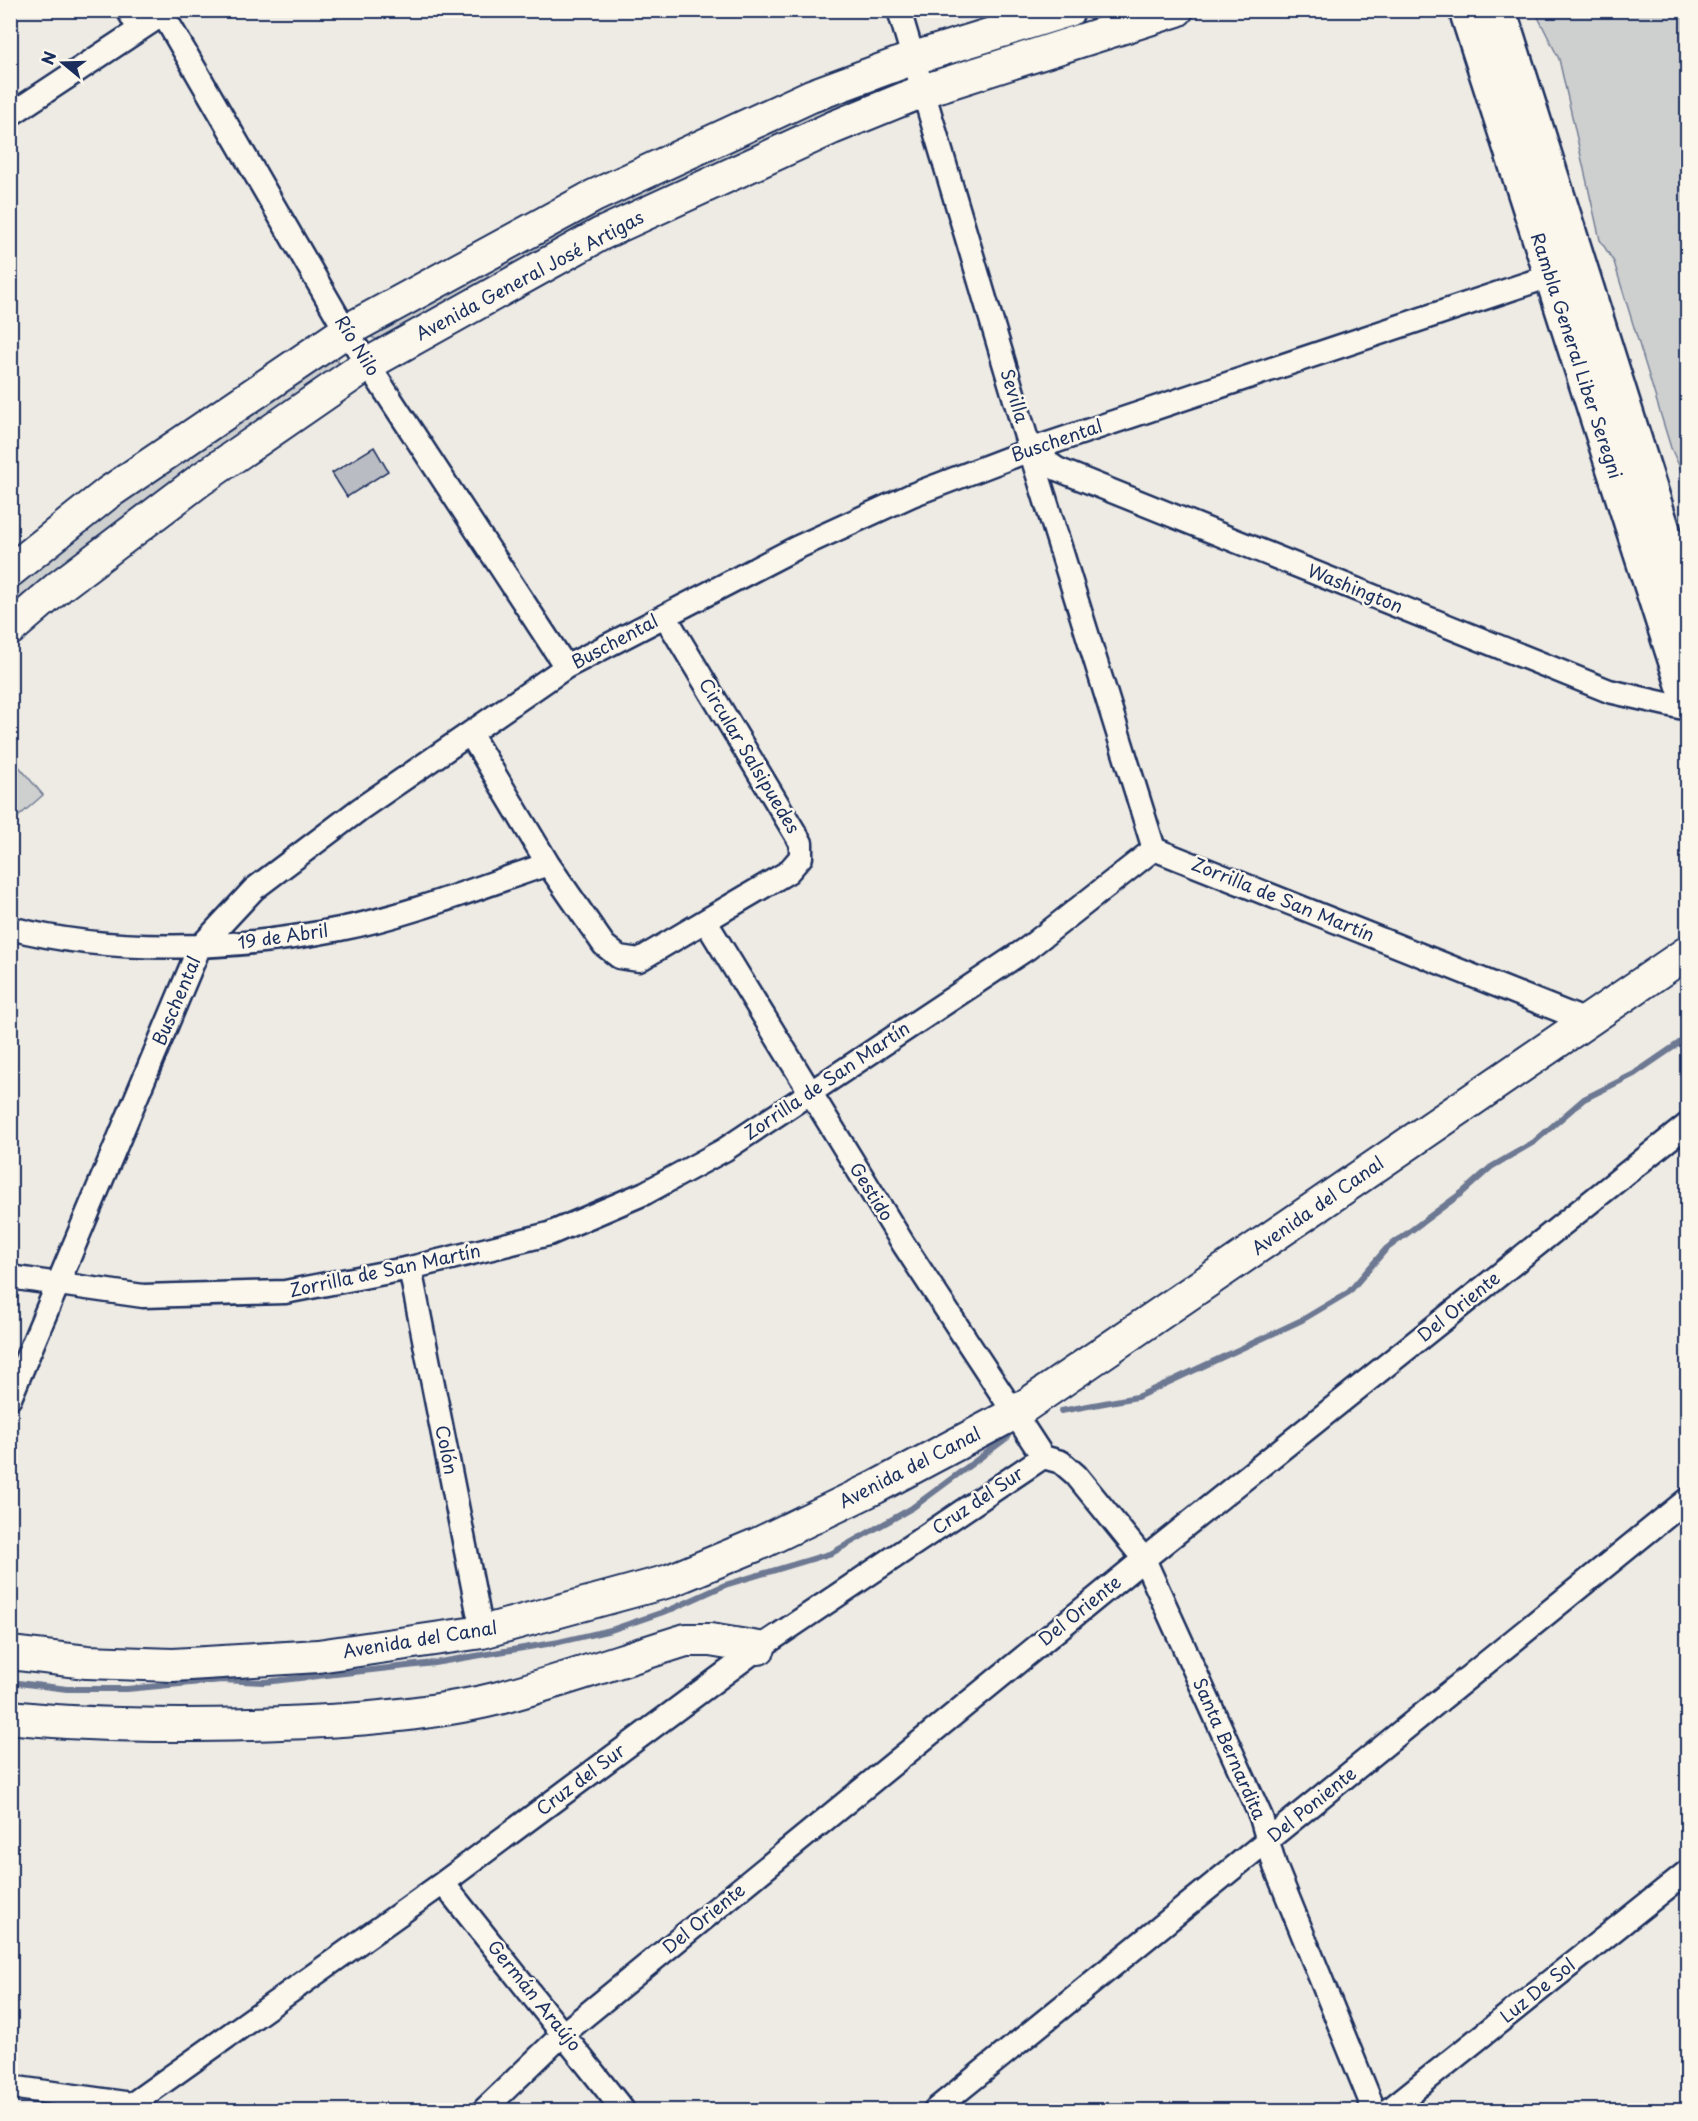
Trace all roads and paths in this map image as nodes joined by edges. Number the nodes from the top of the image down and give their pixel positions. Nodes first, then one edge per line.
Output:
1 (899, 10) edge
2 (1069, 10) edge
3 (1178, 10) edge
4 (1466, 10) edge
5 (1499, 10) edge
6 (166, 12) edge
7 (134, 20) edge
8 (914, 58) junction
9 (923, 91) junction
10 (10, 114) edge
11 (1550, 276) junction
12 (346, 331) junction
13 (368, 364) junction
14 (1030, 450) junction
15 (10, 571) edge
16 (1688, 609) edge
17 (664, 616) junction
18 (10, 629) edge
19 (566, 667) junction
20 (1688, 700) edge
21 (1688, 709) edge
22 (471, 735) junction
23 (1154, 849) junction
24 (548, 864) junction
25 (706, 922) junction
26 (10, 928) edge
27 (200, 948) junction
28 (1688, 952) edge
29 (1584, 1020) junction
30 (810, 1094) junction
31 (1688, 1124) edge
32 (410, 1268) junction
33 (10, 1277) edge
34 (58, 1285) junction
35 (10, 1398) edge
36 (1016, 1413) junction
37 (1043, 1457) junction
38 (1688, 1499) edge
39 (1144, 1560) junction
40 (482, 1632) junction
41 (759, 1648) junction
42 (10, 1653) edge
43 (10, 1717) edge
44 (1268, 1841) junction
45 (1688, 1871) edge
46 (443, 1882) junction
47 (564, 2033) junction
48 (10, 2086) edge
49 (128, 2107) edge
50 (484, 2110) edge
51 (623, 2110) edge
52 (935, 2110) edge
53 (1374, 2110) edge
54 (1389, 2110) edge

1 - 8 street, Sevilla
2 - 8 street
3 - 9 street, Avenida General José Artigas
4 - 11 main road, Rambla General Liber Seregni
5 - 16 main road, Rambla General Liber Seregni
6 - 7 street
6 - 12 street, Río Nilo
7 - 10 street
8 - 9 street, Sevilla
8 - 12 street
9 - 13 street, Avenida General José Artigas
9 - 14 street, Sevilla
11 - 14 street, Buschental
11 - 20 main road, Rambla General Liber Seregni
12 - 13 street, Río Nilo
12 - 15 street
13 - 18 street, Avenida General José Artigas
13 - 19 street, Río Nilo
14 - 17 street, Buschental
14 - 21 street, Washington
14 - 23 street, Sevilla
17 - 19 street, Buschental
17 - 25 street, Circular Salsipuedes
19 - 22 street, Buschental
22 - 24 street, Circular Salsipuedes
22 - 27 street, Buschental
23 - 29 street, Zorrilla de San Martín
23 - 30 street, Zorrilla de San Martín
24 - 25 street, Circular Salsipuedes
24 - 27 street, 19 de Abril
25 - 30 street, Gestido
26 - 27 street, 19 de Abril
27 - 34 street, Buschental
28 - 29 street, Avenida del Canal
29 - 36 street, Avenida del Canal
30 - 32 street, Zorrilla de San Martín
30 - 36 street, Gestido
31 - 39 street, Del Oriente
32 - 34 street, Zorrilla de San Martín
32 - 40 street, Colón
33 - 34 street, Zorrilla de San Martín
34 - 35 street, Buschental
36 - 37 street, Gestido
36 - 40 street, Avenida del Canal
37 - 39 street, Santa Bernardita
37 - 41 street, Cruz del Sur
38 - 44 street, Del Poniente
39 - 44 street, Santa Bernardita
39 - 47 street, Del Oriente
40 - 42 street, Avenida del Canal
41 - 43 street
41 - 46 street, Cruz del Sur
44 - 52 street, Del Poniente
44 - 53 street, Santa Bernardita
45 - 54 street, Luz De Sol
46 - 47 street, Germán Araújo
46 - 49 street, Cruz del Sur
47 - 50 street, Del Oriente
47 - 51 street, Germán Araújo
48 - 49 street

